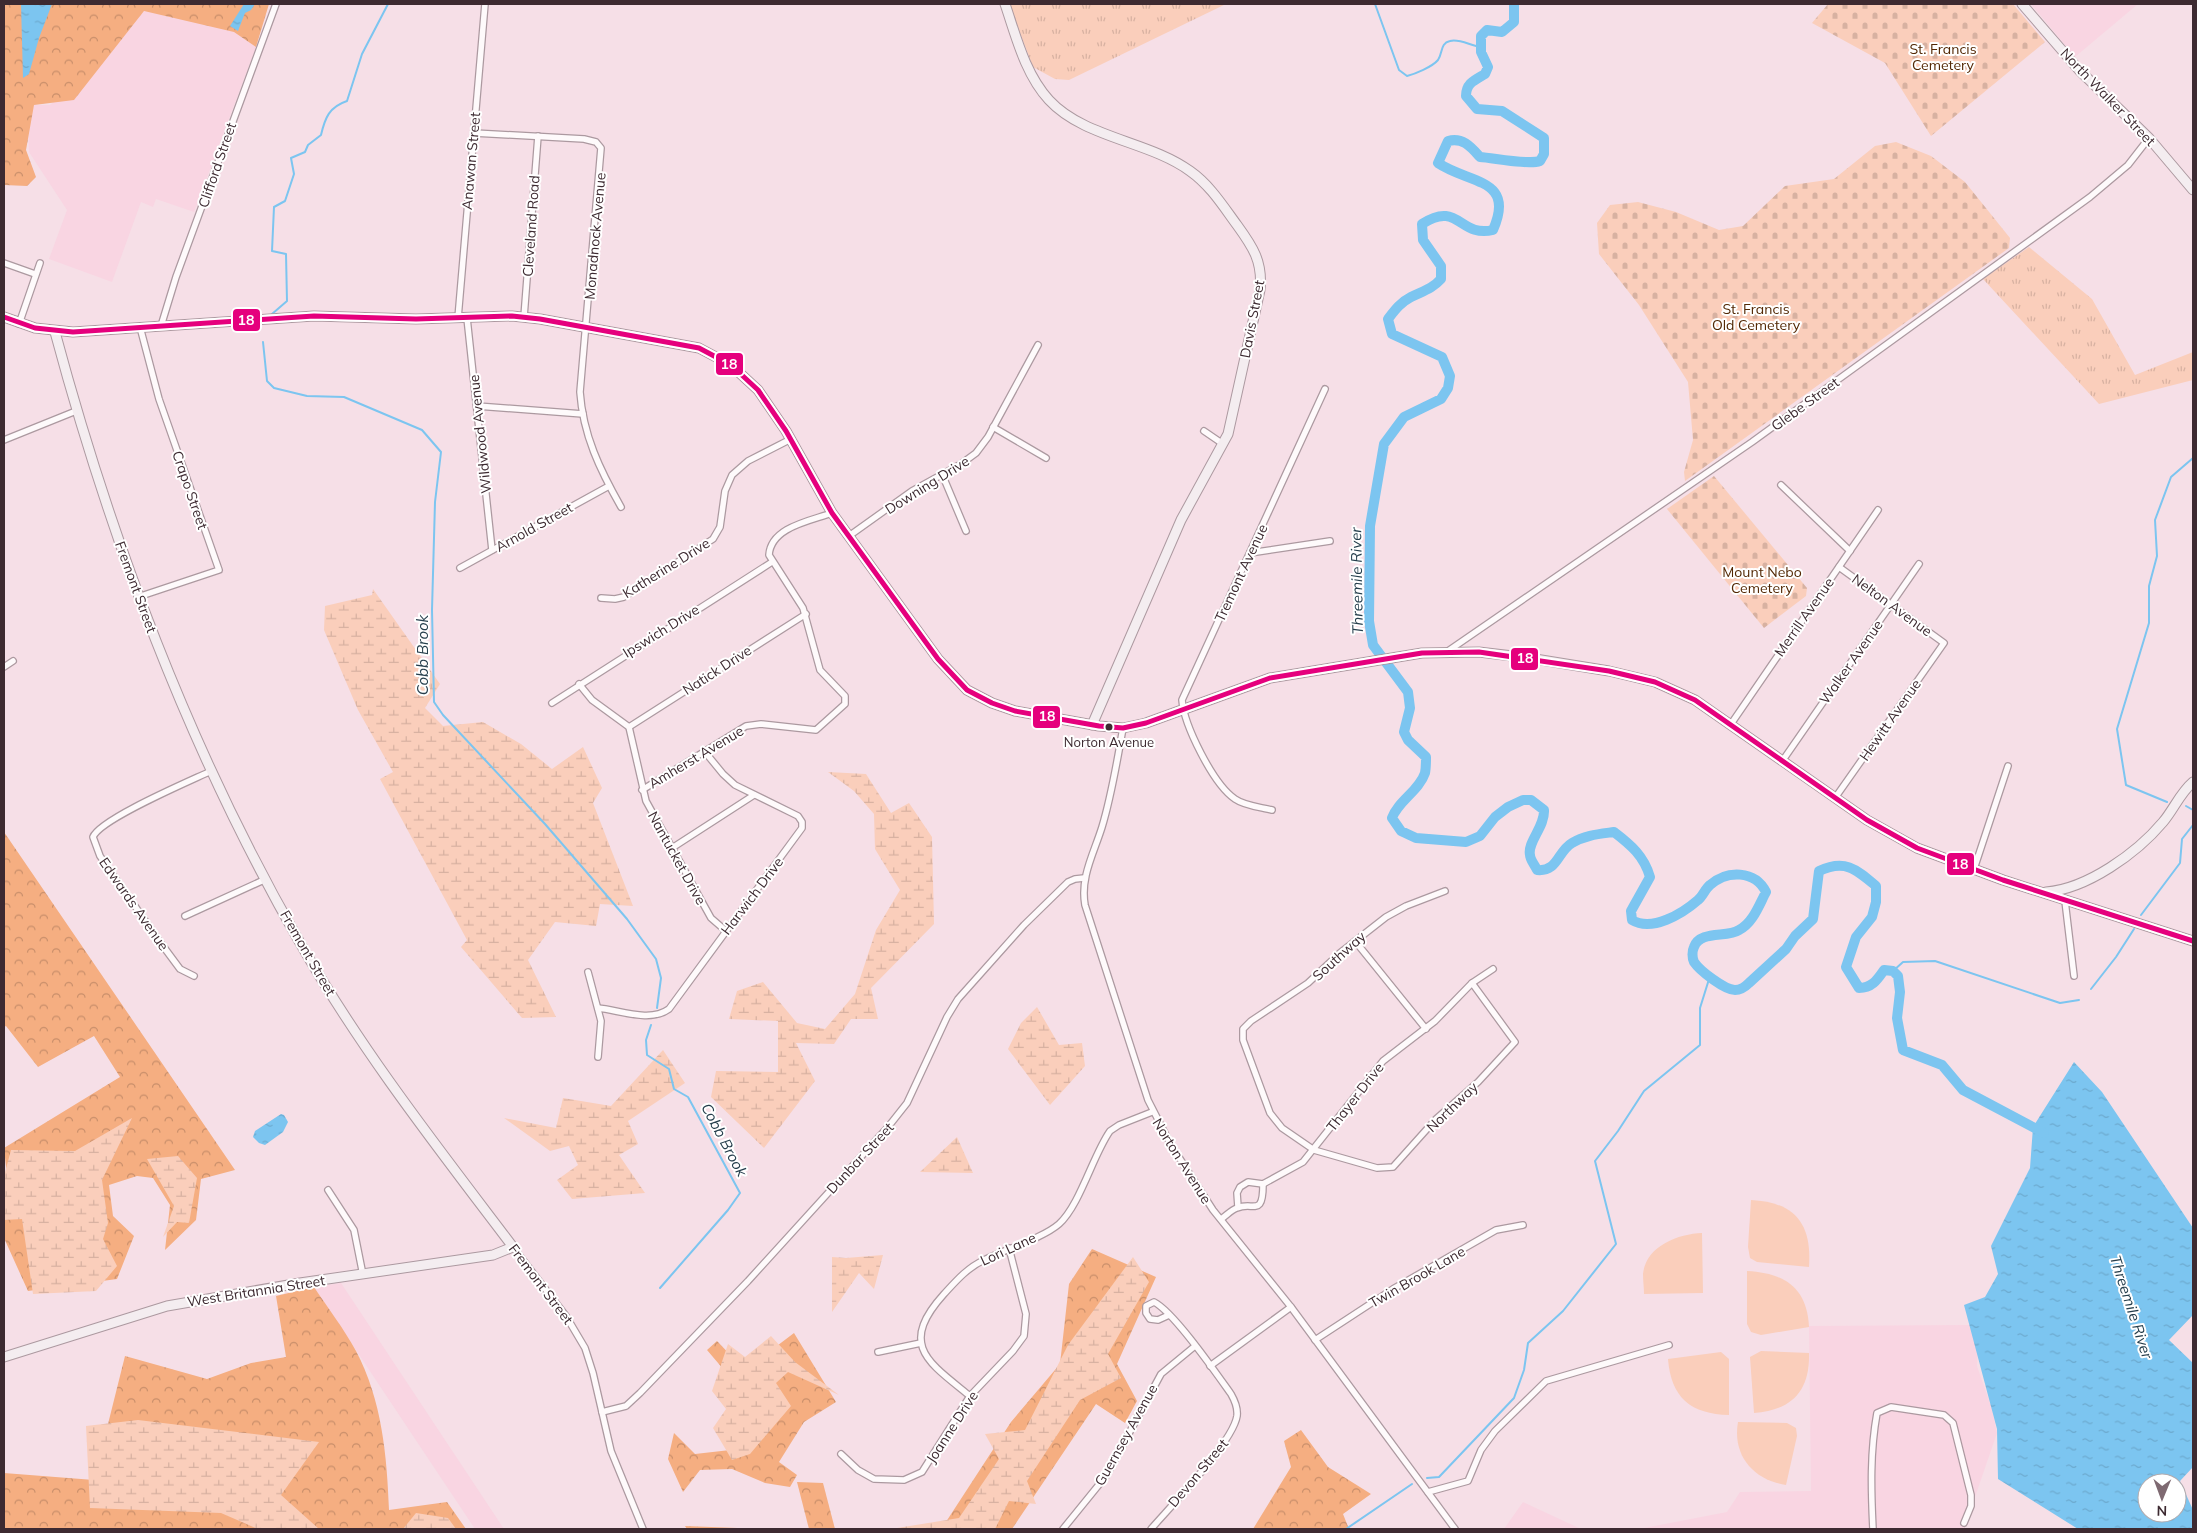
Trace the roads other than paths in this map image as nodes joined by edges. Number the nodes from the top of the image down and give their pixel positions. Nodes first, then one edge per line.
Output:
1 (276, 4) edge
2 (485, 4) edge
3 (1005, 4) edge
4 (2022, 4) edge
5 (474, 133) junction
6 (538, 136) junction
7 (2149, 138) junction
8 (2193, 190) edge
9 (4, 263) edge
10 (40, 263) dead end
11 (35, 274) junction
12 (4, 317) edge
13 (524, 317) junction
14 (458, 318) junction
15 (468, 318) junction
16 (19, 324) junction
17 (161, 326) junction
18 (140, 327) junction
19 (587, 328) junction
20 (55, 332) junction
21 (1038, 344) dead end
22 (1326, 389) dead end
23 (477, 406) junction
24 (76, 411) junction
25 (583, 414) junction
26 (993, 427) junction
27 (1204, 431) dead end
28 (791, 438) junction
29 (4, 440) edge
30 (1223, 444) junction
31 (1046, 458) dead end
32 (942, 474) junction
33 (1781, 485) dead end
34 (609, 486) junction
35 (621, 507) dead end
36 (1878, 510) dead end
37 (832, 513) junction
38 (966, 532) dead end
39 (849, 536) junction
40 (1330, 541) dead end
41 (492, 550) junction
42 (1850, 551) junction
43 (1250, 553) junction
44 (772, 562) junction
45 (1919, 564) dead end
46 (1839, 567) junction
47 (460, 568) dead end
48 (138, 597) junction
49 (601, 598) dead end
50 (1891, 604) junction
51 (806, 614) junction
52 (1944, 643) joint
53 (1447, 652) junction
54 (13, 661) dead end
55 (4, 667) edge
56 (579, 684) junction
57 (552, 702) dead end
58 (1184, 709) junction
59 (1731, 724) junction
60 (1092, 725) junction
61 (629, 727) junction
62 (1123, 728) junction
63 (705, 752) junction
64 (1783, 760) junction
65 (2008, 766) dead end
66 (211, 771) junction
67 (2193, 782) edge
68 (642, 790) junction
69 (754, 795) junction
70 (1836, 798) junction
71 (1272, 810) dead end
72 (672, 848) junction
73 (1974, 869) junction
74 (1084, 878) junction
75 (266, 879) junction
76 (1445, 891) dead end
77 (2041, 893) junction
78 (2065, 901) junction
79 (185, 916) dead end
80 (726, 931) junction
81 (2193, 940) edge
82 (1355, 941) junction
83 (1493, 969) dead end
84 (588, 972) dead end
85 (194, 976) dead end
86 (2074, 976) dead end
87 (1472, 983) junction
88 (598, 1008) junction
89 (1426, 1029) junction
90 (598, 1057) dead end
91 (1152, 1112) junction
92 (1314, 1150) junction
93 (1263, 1184) junction
94 (328, 1190) dead end
95 (1238, 1207) junction
96 (1220, 1220) junction
97 (1523, 1225) dead end
98 (513, 1247) junction
99 (1009, 1248) junction
100 (363, 1275) junction
101 (1291, 1307) junction
102 (1169, 1314) dead end
103 (1315, 1340) junction
104 (921, 1343) junction
105 (1669, 1345) dead end
106 (1195, 1346) junction
107 (878, 1352) dead end
108 (5, 1354) edge
109 (1210, 1366) junction
110 (970, 1396) junction
111 (602, 1412) junction
112 (841, 1454) dead end
113 (1428, 1492) junction
114 (1964, 1523) dead end
115 (643, 1529) edge
116 (1063, 1529) edge
117 (1151, 1529) edge
118 (1455, 1529) edge
119 (1873, 1529) edge

1 - 17 street, Clifford Street
2 - 5 street, Anawan Street
3 - 30 main road, Davis Street
4 - 7 main road, North Walker Street
5 - 6 street
5 - 14 street, Anawan Street
6 - 13 street, Cleveland Road
6 - 19 street, Monadnock Avenue
7 - 8 main road, North Walker Street
7 - 53 street, Glebe Street
9 - 11 street
10 - 11 street
11 - 16 street
12 - 16 main road
13 - 15 main road
13 - 19 main road
14 - 15 main road
14 - 17 main road
15 - 23 street, Wildwood Avenue
16 - 20 main road
17 - 18 main road
18 - 20 main road
18 - 48 street, Crapo Street
19 - 25 street, Monadnock Avenue
19 - 28 main road
20 - 24 main road, Fremont Street
21 - 26 street, Downing Drive
22 - 43 street, Tremont Avenue
23 - 25 street
23 - 41 street, Wildwood Avenue
24 - 29 street
24 - 48 main road, Fremont Street
25 - 34 street, Monadnock Avenue
26 - 31 street
26 - 32 street, Downing Drive
27 - 30 street
28 - 37 main road
28 - 49 street, Katherine Drive
30 - 60 main road, Davis Street
32 - 38 street
32 - 39 street, Downing Drive
33 - 42 street
34 - 35 street, Monadnock Avenue
34 - 41 street, Arnold Street
36 - 42 street, Merrill Avenue
37 - 39 main road
37 - 44 street
39 - 60 main road
40 - 43 street
41 - 47 street, Arnold Street
42 - 46 street, Merrill Avenue
43 - 58 street, Tremont Avenue
44 - 51 street, Amherst Avenue
44 - 56 street, Ipswich Drive
45 - 50 street, Walker Avenue
46 - 50 street, Nelton Avenue
46 - 59 street, Merrill Avenue
48 - 66 main road, Fremont Street
50 - 52 street, Nelton Avenue
50 - 64 street, Walker Avenue
51 - 61 street, Natick Drive
51 - 63 street, Amherst Avenue
52 - 70 street, Hewitt Avenue
53 - 58 main road
53 - 59 main road
54 - 55 street
56 - 57 street, Ipswich Drive
56 - 61 street
58 - 62 main road
58 - 71 street
59 - 64 main road
60 - 62 main road
61 - 68 street, Nantucket Drive
62 - 74 street, Norton Avenue
63 - 68 street, Amherst Avenue
63 - 69 street, Harwich Drive
64 - 70 main road
65 - 73 street
66 - 75 main road, Fremont Street
66 - 85 street, Edwards Avenue
67 - 77 main road
68 - 72 street, Nantucket Drive
69 - 72 street
69 - 80 street, Harwich Drive
70 - 73 main road
72 - 80 street, Nantucket Drive
73 - 77 main road
74 - 91 street, Norton Avenue
74 - 111 street, Dunbar Street
75 - 79 street
75 - 98 main road, Fremont Street
76 - 82 street, Southway
77 - 78 main road
78 - 81 main road
78 - 86 street
80 - 88 street, Harwich Drive
82 - 89 street
82 - 92 street, Southway
83 - 87 street, Thayer Drive
84 - 88 street
87 - 89 street, Thayer Drive
87 - 92 street, Northway
88 - 90 street
89 - 92 street, Thayer Drive
91 - 96 street, Norton Avenue
91 - 99 street, Lori Lane
92 - 93 street, Thayer Drive
93 - 95 street
93 - 95 street, Thayer Drive
94 - 100 street
95 - 96 street
96 - 101 street, Norton Avenue
97 - 103 street, Twin Brook Lane
98 - 100 main road, West Britannia Street
98 - 111 street, Fremont Street
99 - 104 street, Lori Lane
99 - 110 street, Joanne Drive
100 - 108 main road, West Britannia Street
101 - 103 street, Norton Avenue
101 - 109 street
102 - 106 street, Devon Street
103 - 113 street, Norton Avenue
104 - 107 street
104 - 110 street
105 - 113 street
106 - 109 street, Devon Street
106 - 116 street, Guernsey Avenue
109 - 117 street, Devon Street
110 - 112 street, Joanne Drive
111 - 115 street, Fremont Street
113 - 118 street, Norton Avenue
114 - 119 street

